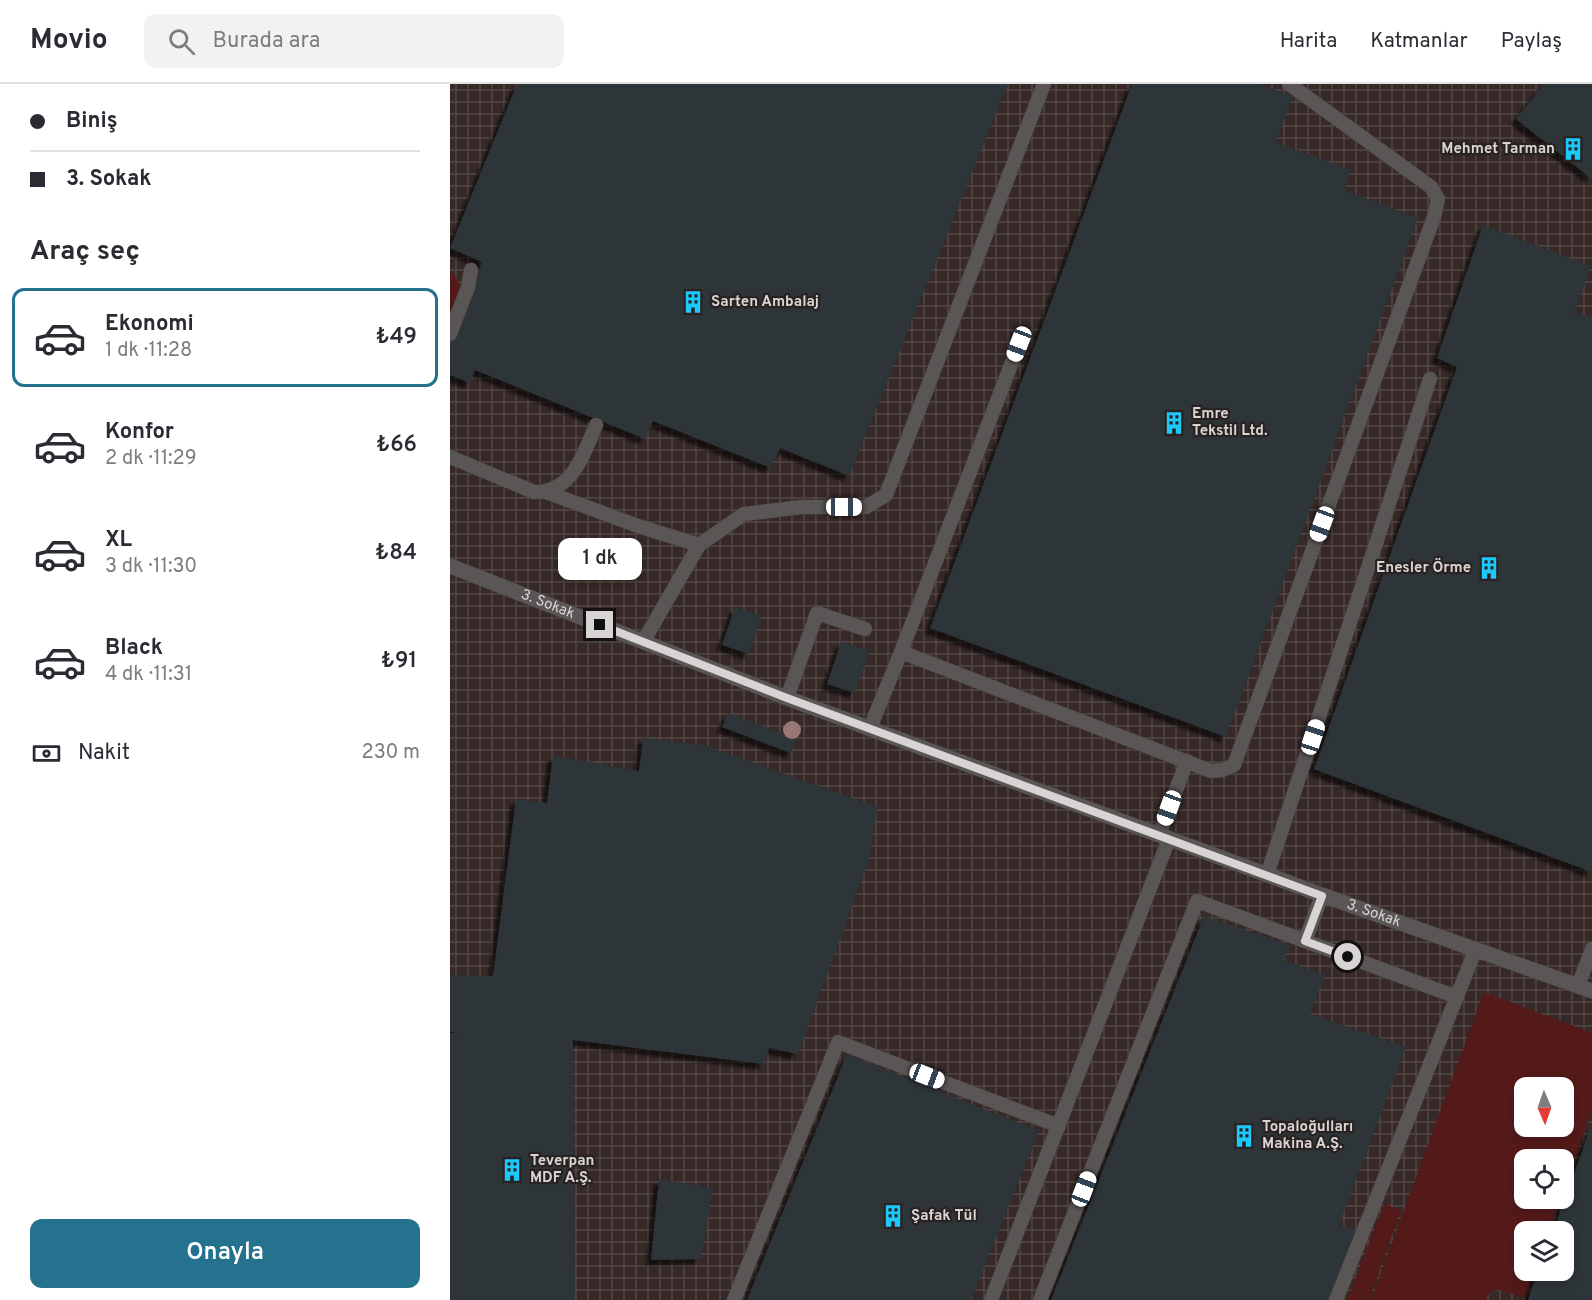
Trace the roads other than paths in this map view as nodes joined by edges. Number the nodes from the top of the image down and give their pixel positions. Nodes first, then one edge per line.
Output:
1 (1044, 84) edge
2 (1289, 84) edge
3 (471, 270) dead end
4 (450, 334) edge
5 (1019, 344) dead end
6 (1430, 378) dead end
7 (596, 425) dead end
8 (450, 457) edge
9 (546, 492) junction
10 (699, 545) junction
11 (450, 566) edge
12 (865, 629) dead end
13 (643, 642) junction
14 (901, 652) junction
15 (787, 698) junction
16 (870, 728) junction
17 (1187, 761) junction
18 (1164, 837) junction
19 (1267, 875) junction
20 (1322, 896) junction
21 (1305, 941) junction
22 (1592, 949) edge
23 (1475, 951) junction
24 (1585, 989) edge
25 (1457, 997) junction
26 (1059, 1126) junction
27 (734, 1300) edge
28 (991, 1300) edge
29 (1040, 1300) edge
30 (1336, 1300) edge

1 - 10 lane
2 - 17 lane
3 - 4 lane
5 - 14 lane
6 - 19 lane
7 - 9 lane
8 - 9 lane
9 - 10 lane
10 - 13 lane
11 - 13 street, 3. Sokak
12 - 15 lane
13 - 15 street, 3. Sokak
14 - 16 lane
14 - 17 lane
15 - 16 street, 3. Sokak
16 - 18 street, 3. Sokak
17 - 18 lane
18 - 19 street, 3. Sokak
18 - 26 lane
19 - 20 street, 3. Sokak
20 - 21 lane
20 - 23 street, 3. Sokak
21 - 25 lane
21 - 29 lane
22 - 24 lane
23 - 24 street, 3. Sokak
23 - 25 lane
25 - 30 lane
26 - 27 lane
26 - 28 lane

